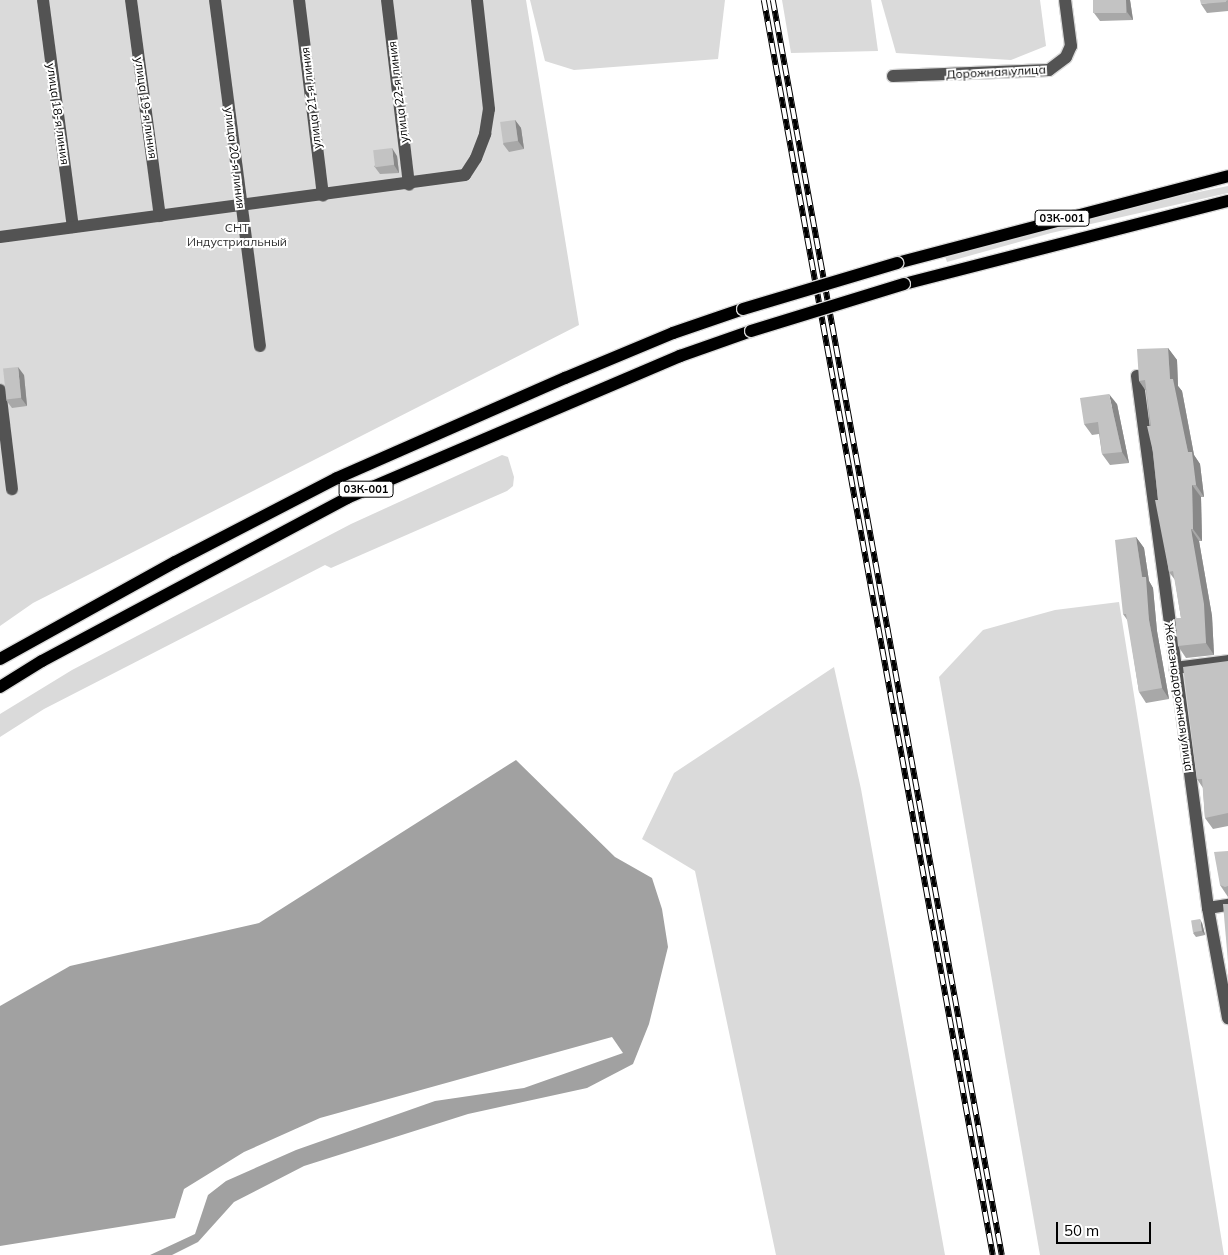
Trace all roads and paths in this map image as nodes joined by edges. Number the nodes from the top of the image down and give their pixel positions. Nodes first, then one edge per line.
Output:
1 (43, 0) edge
2 (131, 0) edge
3 (215, 0) edge
4 (299, 0) edge
5 (387, 0) edge
6 (478, 0) edge
7 (1066, 0) edge
8 (893, 76) dead end
9 (1228, 176) edge
10 (409, 185) junction
11 (323, 196) junction
12 (1228, 201) edge
13 (241, 206) junction
14 (160, 216) junction
15 (73, 227) junction
16 (0, 237) edge
17 (260, 346) dead end
18 (1136, 376) edge
19 (0, 390) edge
20 (12, 489) dead end
21 (0, 659) edge
22 (1228, 661) edge
23 (1175, 668) junction
24 (0, 687) edge
25 (1228, 905) edge
26 (1208, 908) junction
27 (1228, 1018) edge

1 - 15 street, улица 18-я линия
2 - 14 street, улица 19-я линия
3 - 13 street, улица 20-я линия
4 - 11 street, улица 21-я линия
5 - 10 street, улица 22-я линия
6 - 10 street
7 - 8 street, Дорожная улица
9 - 21 main road, 03К-001, bridge
10 - 11 street
11 - 13 street
12 - 24 main road, 03К-001, bridge
13 - 14 street
13 - 17 street, улица 20-я линия
14 - 15 street
15 - 16 street
18 - 23 street, Железнодорожная улица
19 - 20 street
22 - 23 street
23 - 26 street, Железнодорожная улица
25 - 26 street
26 - 27 street, Железнодорожная улица

